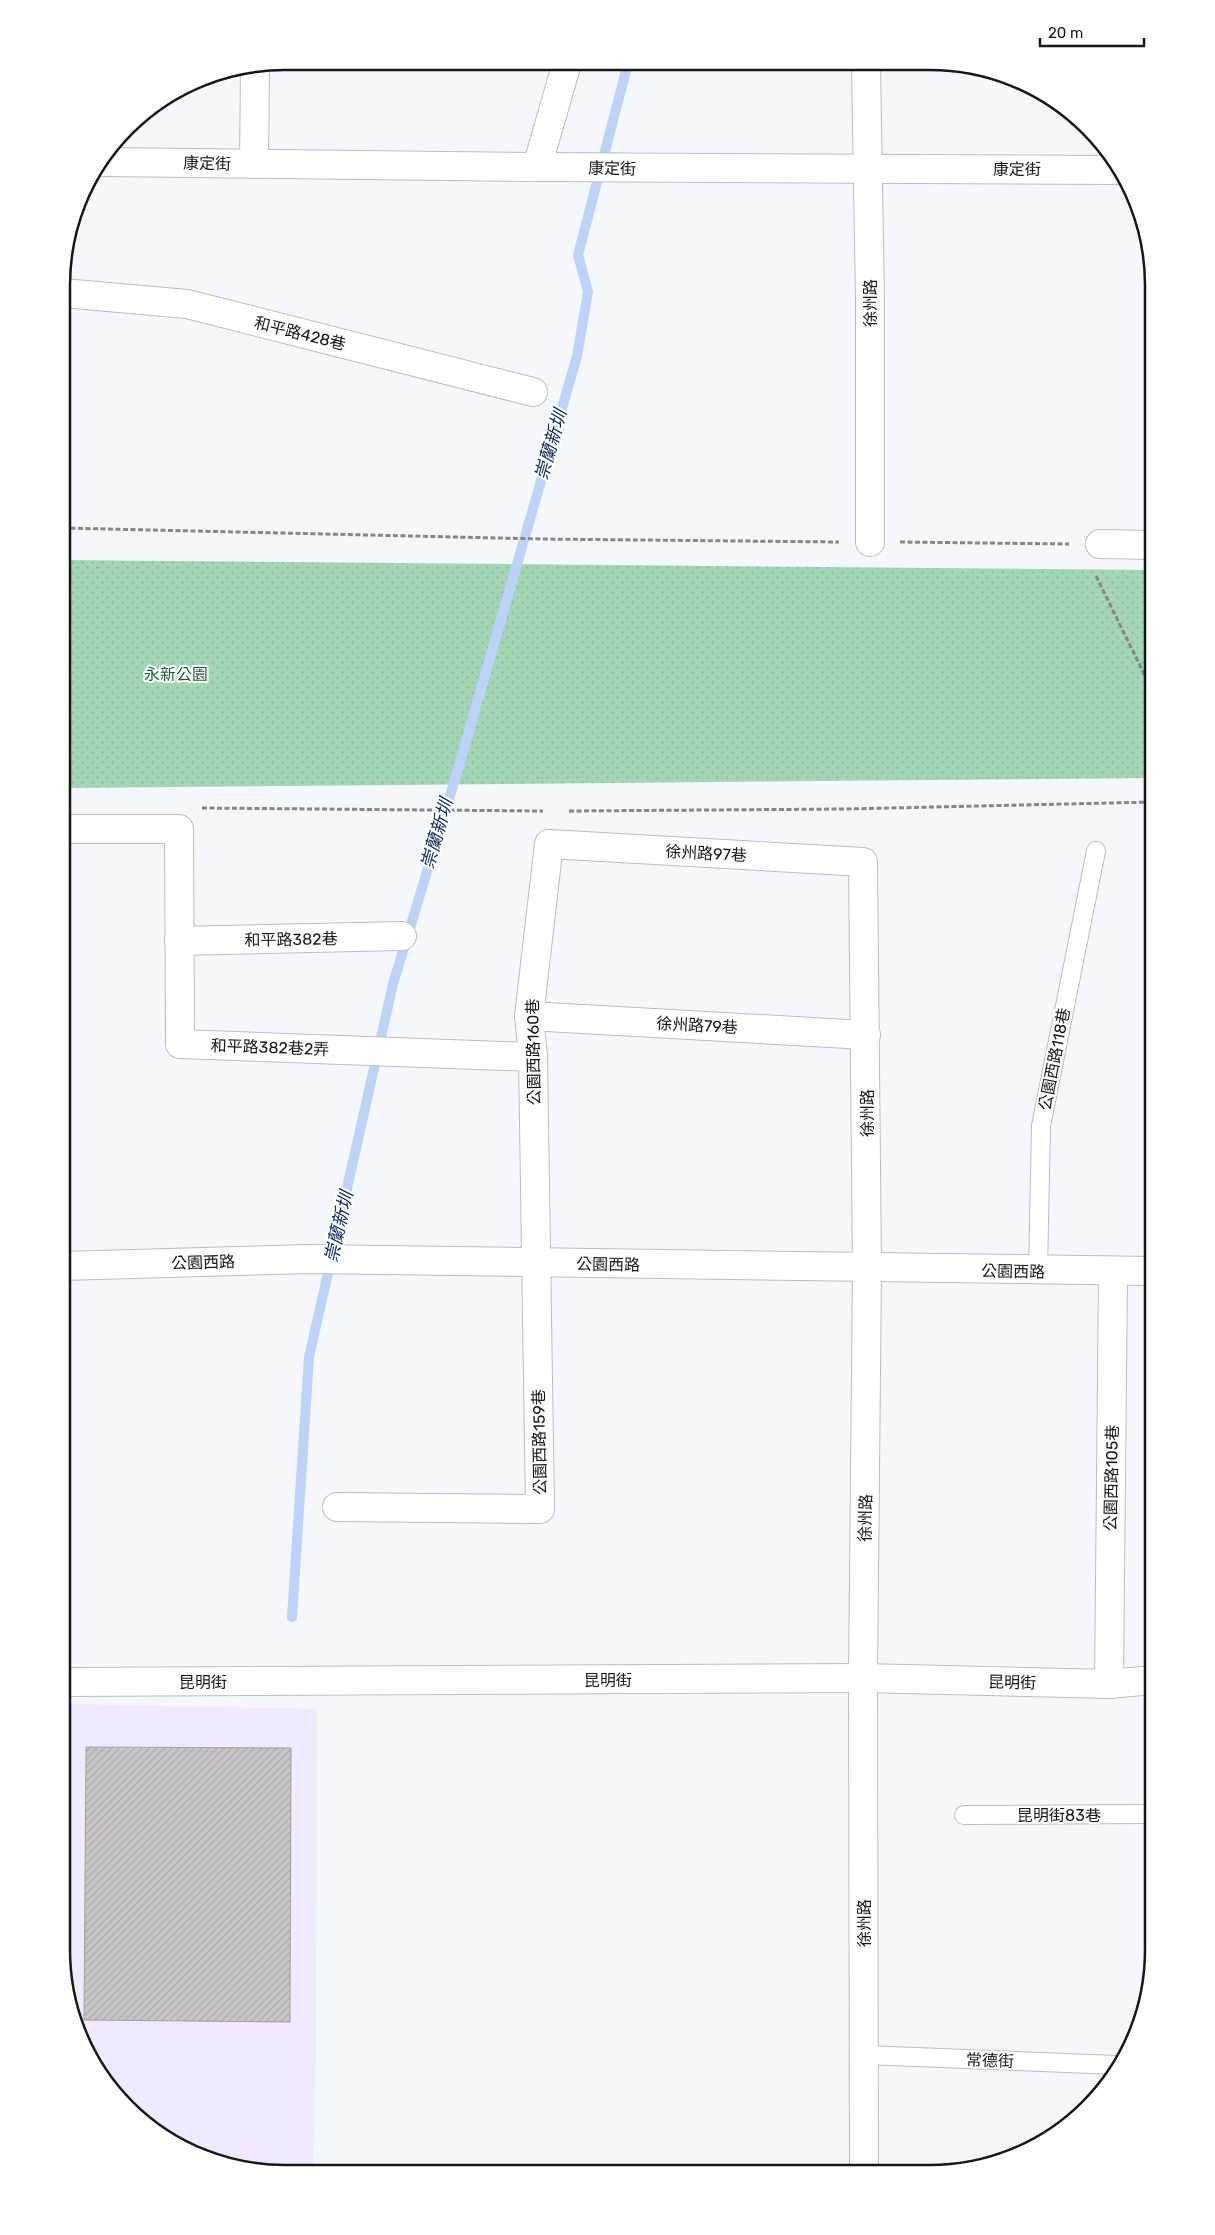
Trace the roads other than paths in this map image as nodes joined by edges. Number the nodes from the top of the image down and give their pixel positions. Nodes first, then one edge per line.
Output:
1 (565, 70) edge
2 (866, 70) edge
3 (255, 72) edge
4 (109, 162) edge
5 (254, 164) junction
6 (537, 167) junction
7 (868, 168) junction
8 (1111, 170) edge
9 (70, 294) edge
10 (533, 392) dead end
11 (870, 542) road end
12 (1100, 544) road end
13 (1145, 545) edge
14 (70, 829) edge
15 (550, 844) joint
16 (1096, 851) dead end
17 (863, 862) joint
18 (402, 936) dead end
19 (180, 941) junction
20 (529, 1016) junction
21 (866, 1035) junction
22 (534, 1057) junction
23 (537, 1262) junction
24 (70, 1266) edge
25 (867, 1269) junction
26 (1038, 1271) junction
27 (1145, 1271) edge
28 (1113, 1272) junction
29 (337, 1506) dead end
30 (863, 1678) junction
31 (1145, 1681) edge
32 (70, 1682) edge
33 (1109, 1684) junction
34 (1145, 1814) edge
35 (964, 1815) dead end
36 (864, 2055) junction
37 (1109, 2069) edge
38 (864, 2165) edge

1 - 6 street
2 - 7 street, 徐州路
3 - 5 street
4 - 5 street, 康定街
5 - 6 street, 康定街
6 - 7 street, 康定街
7 - 8 street, 康定街
7 - 11 street, 徐州路
9 - 10 street, 和平路428巷
12 - 13 street
14 - 19 street
15 - 17 street, 徐州路97巷
15 - 20 street, 公園西路160巷
16 - 26 lane, 公園西路118巷
17 - 21 street, 徐州路
18 - 19 street, 和平路382巷
19 - 22 street, 和平路382巷2弄
20 - 21 street, 徐州路79巷
20 - 22 street, 公園西路160巷
21 - 25 street, 徐州路
22 - 23 street, 公園西路160巷
23 - 24 street, 公園西路
23 - 25 street, 公園西路
23 - 29 street, 公園西路159巷
25 - 26 street, 公園西路
25 - 30 street, 徐州路
26 - 28 street, 公園西路
27 - 28 street, 公園西路
28 - 33 street, 公園西路105巷
30 - 32 street, 昆明街
30 - 33 street, 昆明街
30 - 36 street, 徐州路
31 - 33 street, 昆明街
34 - 35 lane, 昆明街83巷
36 - 37 lane, 常德街
36 - 38 street, 徐州路

